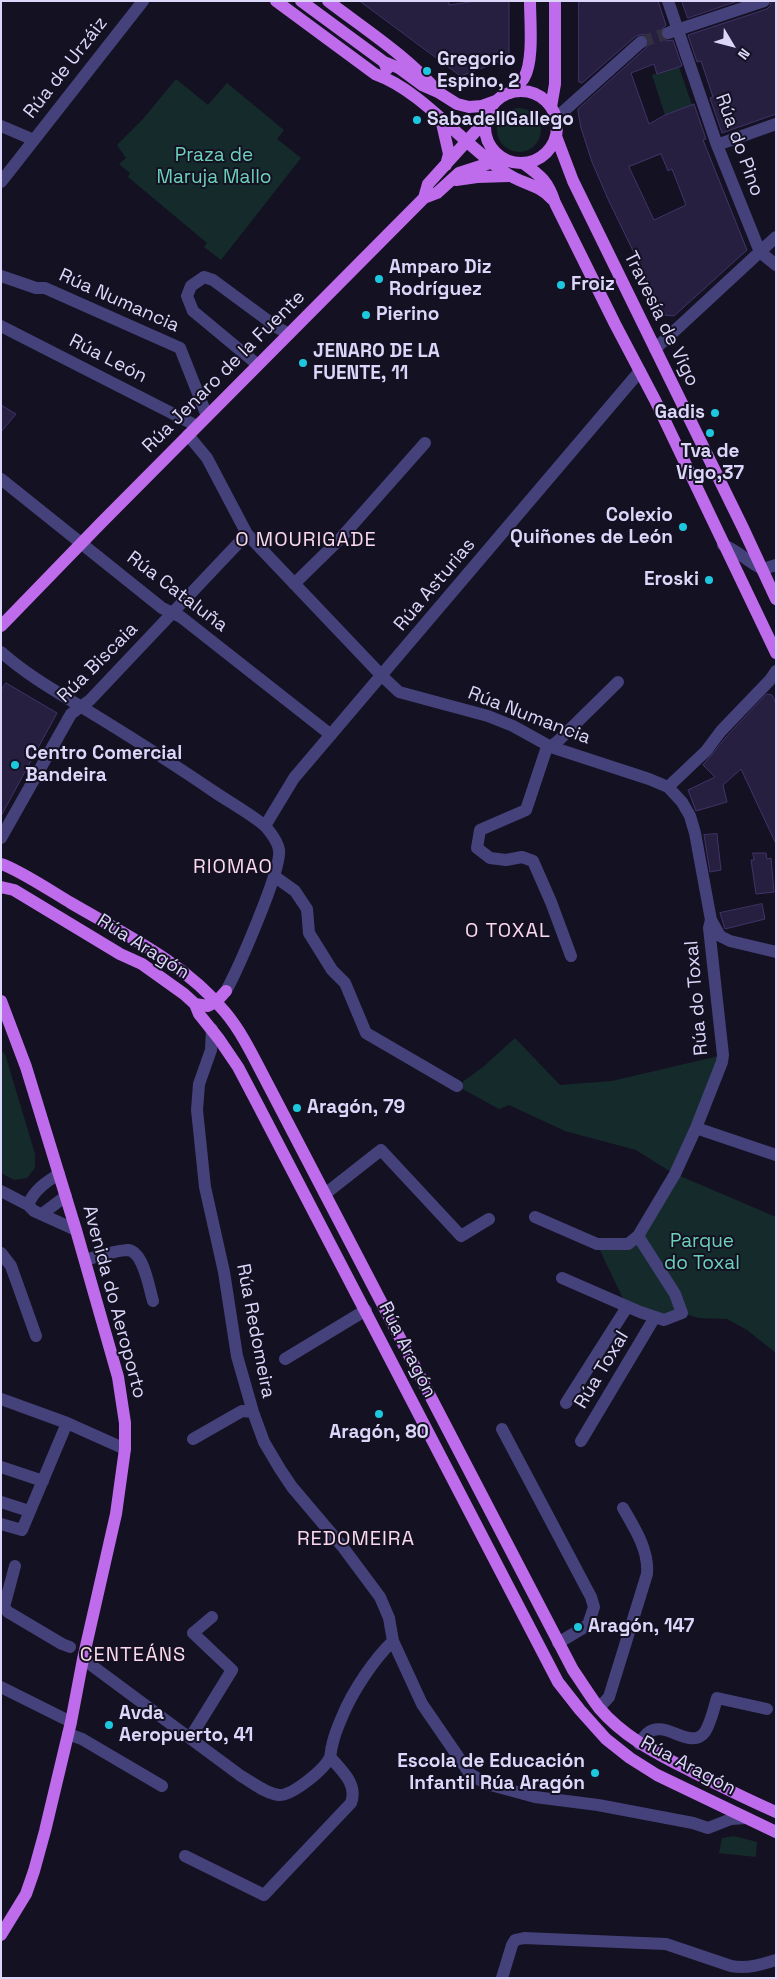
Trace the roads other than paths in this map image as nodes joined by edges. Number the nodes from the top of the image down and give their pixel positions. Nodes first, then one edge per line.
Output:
1 (143, 1) edge
2 (276, 1) edge
3 (301, 1) edge
4 (328, 1) edge
5 (530, 1) edge
6 (555, 1) edge
7 (668, 1) edge
8 (764, 1) edge
9 (673, 31) junction
10 (642, 42) tunnel mouth
11 (384, 62) junction
12 (392, 80) junction
13 (438, 92) junction
14 (510, 93) junction
15 (496, 101) junction
16 (553, 113) junction
17 (441, 119) junction
18 (486, 120) junction
19 (776, 124) edge
20 (1, 126) edge
21 (556, 136) junction
22 (470, 138) junction
23 (34, 140) junction
24 (717, 144) junction
25 (492, 148) junction
26 (505, 159) junction
27 (490, 163) junction
28 (523, 163) junction
29 (446, 166) junction
30 (510, 176) junction
31 (449, 181) junction
32 (1, 182) edge
33 (424, 198) junction
34 (555, 203) junction
35 (776, 237) edge
36 (760, 252) junction
37 (776, 265) edge
38 (1, 276) edge
39 (1, 326) edge
40 (289, 334) junction
41 (655, 349) junction
42 (258, 365) junction
43 (640, 371) junction
44 (207, 416) junction
45 (193, 430) junction
46 (426, 443) dead end
47 (1, 479) edge
48 (247, 534) junction
49 (81, 544) junction
50 (723, 545) junction
51 (776, 565) edge
52 (763, 569) junction
53 (294, 584) junction
54 (776, 599) edge
55 (172, 613) junction
56 (1, 626) edge
57 (1, 652) edge
58 (776, 653) edge
59 (776, 670) edge
60 (382, 676) junction
61 (618, 682) dead end
62 (80, 707) junction
63 (331, 735) junction
64 (551, 747) junction
65 (668, 787) junction
66 (265, 826) junction
67 (1, 838) edge
68 (1, 864) edge
69 (274, 876) junction
70 (1, 887) edge
71 (711, 920) junction
72 (776, 952) edge
73 (571, 956) dead end
74 (226, 990) joint
75 (1, 1001) edge
76 (216, 1002) junction
77 (195, 1004) junction
78 (212, 1029) junction
79 (457, 1086) dead end
80 (696, 1128) junction
81 (776, 1155) edge
82 (59, 1174) junction
83 (1, 1191) edge
84 (325, 1194) junction
85 (66, 1196) junction
86 (28, 1204) junction
87 (42, 1214) junction
88 (535, 1216) dead end
89 (488, 1219) dead end
90 (76, 1230) junction
91 (638, 1236) junction
92 (1, 1253) edge
93 (85, 1260) junction
94 (562, 1278) dead end
95 (153, 1301) dead end
96 (627, 1307) junction
97 (366, 1310) junction
98 (655, 1317) junction
99 (36, 1336) dead end
100 (285, 1360) dead end
101 (1, 1399) edge
102 (566, 1403) dead end
103 (253, 1412) junction
104 (67, 1423) junction
105 (502, 1430) dead end
106 (193, 1440) dead end
107 (581, 1441) dead end
108 (125, 1448) junction
109 (1, 1467) edge
110 (43, 1480) junction
111 (1, 1502) edge
112 (623, 1508) dead end
113 (29, 1512) junction
114 (1, 1524) edge
115 (14, 1566) dead end
116 (212, 1617) dead end
117 (393, 1641) junction
118 (558, 1643) junction
119 (70, 1647) dead end
120 (83, 1659) junction
121 (1, 1687) edge
122 (599, 1708) junction
123 (768, 1709) dead end
124 (69, 1728) junction
125 (190, 1738) junction
126 (639, 1744) junction
127 (330, 1757) junction
128 (162, 1786) dead end
129 (776, 1812) edge
130 (746, 1818) junction
131 (776, 1832) edge
132 (185, 1856) dead end
133 (1, 1935) edge
134 (776, 1960) edge
135 (502, 1978) edge

1 - 23 street, Rúa de Urzáiz
2 - 12 main road
3 - 11 main road
4 - 13 main road
5 - 14 main road
6 - 16 main road
7 - 9 street, Rúa do Pino
8 - 9 street
9 - 24 street, Rúa do Pino
10 - 16 street
11 - 12 main road
11 - 13 main road
12 - 17 main road
13 - 15 main road
14 - 15 main road
14 - 16 main road
15 - 18 main road
16 - 21 main road
17 - 22 main road
17 - 29 main road
18 - 22 main road, Rúa Jenaro de la Fuente
18 - 25 main road
19 - 24 street
20 - 23 street
21 - 28 main road
21 - 41 main road, Travesía de Vigo
22 - 25 main road
22 - 27 main road
22 - 29 main road, Rúa Jenaro de la Fuente
23 - 32 street, Rúa de Urzáiz
24 - 36 street, Rúa do Pino
25 - 26 main road
26 - 27 main road
26 - 28 main road
27 - 30 main road
27 - 31 main road
28 - 34 main road
29 - 33 main road, Rúa Jenaro de la Fuente
30 - 31 main road
30 - 34 main road
31 - 33 main road
33 - 40 main road, Rúa Jenaro de la Fuente
34 - 43 main road
35 - 36 street
36 - 37 street, Rúa do Pino
36 - 41 street
38 - 44 street, Rúa Numancia
39 - 45 street, Rúa León
40 - 42 main road, Rúa Jenaro de la Fuente
40 - 42 street
41 - 52 main road, Travesía de Vigo
42 - 44 main road, Rúa Jenaro de la Fuente
43 - 50 main road
43 - 60 street, Rúa Asturias
44 - 45 main road, Rúa Jenaro de la Fuente
45 - 48 street, Rúa Numancia
45 - 49 main road, Rúa Jenaro de la Fuente
46 - 53 street
47 - 49 street, Rúa Cataluña
48 - 53 street, Rúa Numancia
48 - 55 street, Rúa Biscaia
49 - 55 street, Rúa Cataluña
49 - 56 main road, Rúa Jenaro de la Fuente
50 - 52 street
50 - 58 main road
51 - 52 street
52 - 54 main road, Travesía de Vigo
53 - 60 street, Rúa Numancia
55 - 62 street, Rúa Biscaia
55 - 63 street, Rúa Cataluña
57 - 62 street
59 - 65 street
60 - 63 street, Rúa Asturias
60 - 64 street, Rúa Numancia
61 - 64 street
62 - 66 street
62 - 67 street, Rúa Biscaia
63 - 66 street, Rúa Asturias
64 - 65 street, Rúa Numancia
64 - 73 street
65 - 71 street, Rúa Numancia
66 - 69 street
68 - 76 main road, Rúa Aragón
69 - 74 street
69 - 79 street
70 - 77 main road, Rúa Aragón
71 - 72 street, Rúa Numancia
71 - 80 street, Rúa do Toxal
74 - 76 main road
75 - 82 main road, Avenida do Aeroporto
76 - 77 main road
76 - 84 main road, Rúa Aragón
77 - 78 main road, Rúa Aragón
78 - 97 main road, Rúa Aragón
78 - 103 street, Rúa Redomeira
80 - 81 street
80 - 91 street, Rúa do Toxal
82 - 85 main road, Avenida do Aeroporto
82 - 86 street
83 - 86 street
84 - 89 street
84 - 118 main road, Rúa Aragón
85 - 87 street
85 - 90 main road, Avenida do Aeroporto
86 - 87 street
87 - 90 street
88 - 91 street
90 - 93 main road, Avenida do Aeroporto
91 - 98 street, Rúa Toxal
92 - 99 street
93 - 95 street
93 - 108 main road, Avenida do Aeroporto
94 - 96 street, Rúa Toxal
96 - 98 street, Rúa Toxal
96 - 102 street, Rúa Toxal
97 - 100 street
97 - 130 main road, Rúa Aragón
98 - 107 street, Rúa Toxal
101 - 104 street
103 - 106 street
103 - 117 street, Rúa Redomeira
104 - 108 street
104 - 110 street
105 - 118 street
108 - 120 main road, Avenida do Aeroporto
109 - 110 street
110 - 113 street
111 - 113 street
112 - 122 street
113 - 114 street
115 - 119 street
116 - 125 street
117 - 127 street
117 - 130 street, Rúa Redomeira
118 - 122 main road, Rúa Aragón
120 - 124 main road, Avenida do Aeroporto
120 - 125 street
121 - 124 street
122 - 126 main road, Rúa Aragón
123 - 126 street, Rúa Aragón
124 - 128 street
124 - 133 main road, Avenida do Aeroporto
125 - 127 street
126 - 129 main road, Rúa Aragón
127 - 132 street
130 - 131 main road, Rúa Aragón
134 - 135 street

